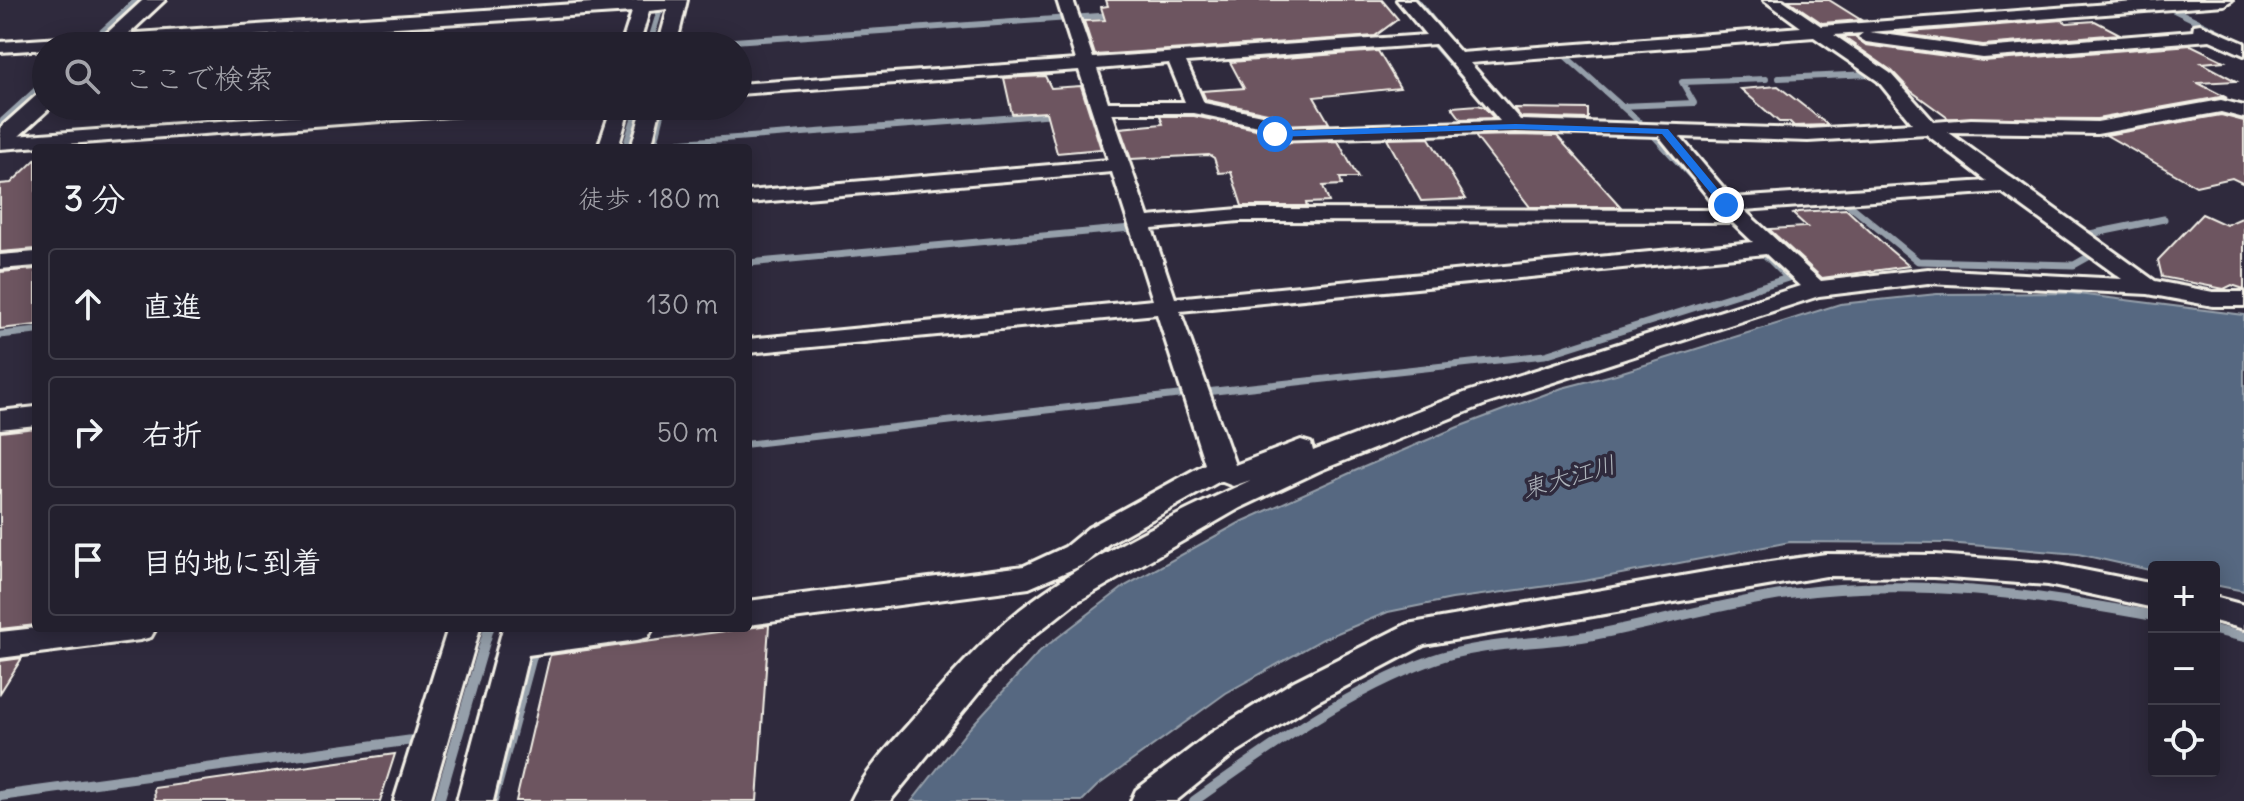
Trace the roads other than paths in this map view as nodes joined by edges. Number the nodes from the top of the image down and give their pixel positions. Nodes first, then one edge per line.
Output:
1 (155, 0) edge
2 (1405, 0) edge
3 (1772, 0) edge
4 (2224, 0) edge
5 (676, 3) edge
6 (2146, 3) edge
7 (645, 4) edge
8 (1069, 12) edge
9 (1815, 30) junction
10 (119, 32) edge
11 (259, 32) edge
12 (635, 32) edge
13 (670, 32) edge
14 (2213, 35) junction
15 (1439, 39) junction
16 (32, 46) edge
17 (0, 47) edge
18 (2244, 50) edge
19 (1176, 58) junction
20 (1456, 59) junction
21 (1087, 64) junction
22 (752, 88) edge
23 (1196, 107) junction
24 (1102, 108) junction
25 (32, 112) edge
26 (2242, 113) edge
27 (307, 120) edge
28 (617, 120) edge
29 (648, 120) edge
30 (1515, 126) junction
31 (1931, 127) junction
32 (1665, 131) junction
33 (0, 142) edge
34 (609, 144) edge
35 (642, 144) edge
36 (1122, 165) junction
37 (2006, 186) junction
38 (752, 197) edge
39 (1732, 210) junction
40 (1141, 224) junction
41 (1771, 247) junction
42 (32, 259) edge
43 (0, 262) edge
44 (2148, 287) junction
45 (1816, 289) junction
46 (2244, 299) edge
47 (1167, 304) junction
48 (752, 346) edge
49 (1520, 380) junction
50 (32, 416) edge
51 (0, 420) edge
52 (1226, 472) junction
53 (1107, 569) junction
54 (2148, 595) edge
55 (2220, 611) edge
56 (752, 612) edge
57 (2244, 617) edge
58 (107, 632) edge
59 (463, 632) edge
60 (577, 632) edge
61 (517, 636) edge
62 (0, 645) edge
63 (412, 801) edge
64 (475, 801) edge
65 (869, 801) edge
66 (1149, 801) edge

1 - 10 street
2 - 15 street
3 - 9 street
4 - 6 street
5 - 7 street
5 - 13 street
6 - 9 street
6 - 14 street
7 - 11 street
7 - 12 street
8 - 21 street
9 - 14 street
9 - 20 street
9 - 31 street
14 - 18 street
15 - 19 street
15 - 20 street
16 - 17 street
19 - 21 street
19 - 23 street
20 - 30 street
21 - 22 street
21 - 24 street
23 - 24 street
23 - 30 street
24 - 36 street
25 - 33 street
26 - 31 street
27 - 33 street
28 - 34 street
29 - 35 street
30 - 32 street
31 - 32 street
31 - 37 street
32 - 39 street
36 - 38 street
36 - 40 street
37 - 39 street
37 - 44 street
39 - 40 street
39 - 41 street
40 - 47 street
41 - 45 street
41 - 47 street
42 - 43 street
44 - 45 street
44 - 46 street
45 - 49 street
47 - 48 street
47 - 52 street
49 - 52 street
49 - 53 street
50 - 51 street
52 - 53 street
52 - 56 street
53 - 65 street
54 - 66 street
55 - 57 street
58 - 62 street
59 - 63 street
60 - 61 street
61 - 64 street

